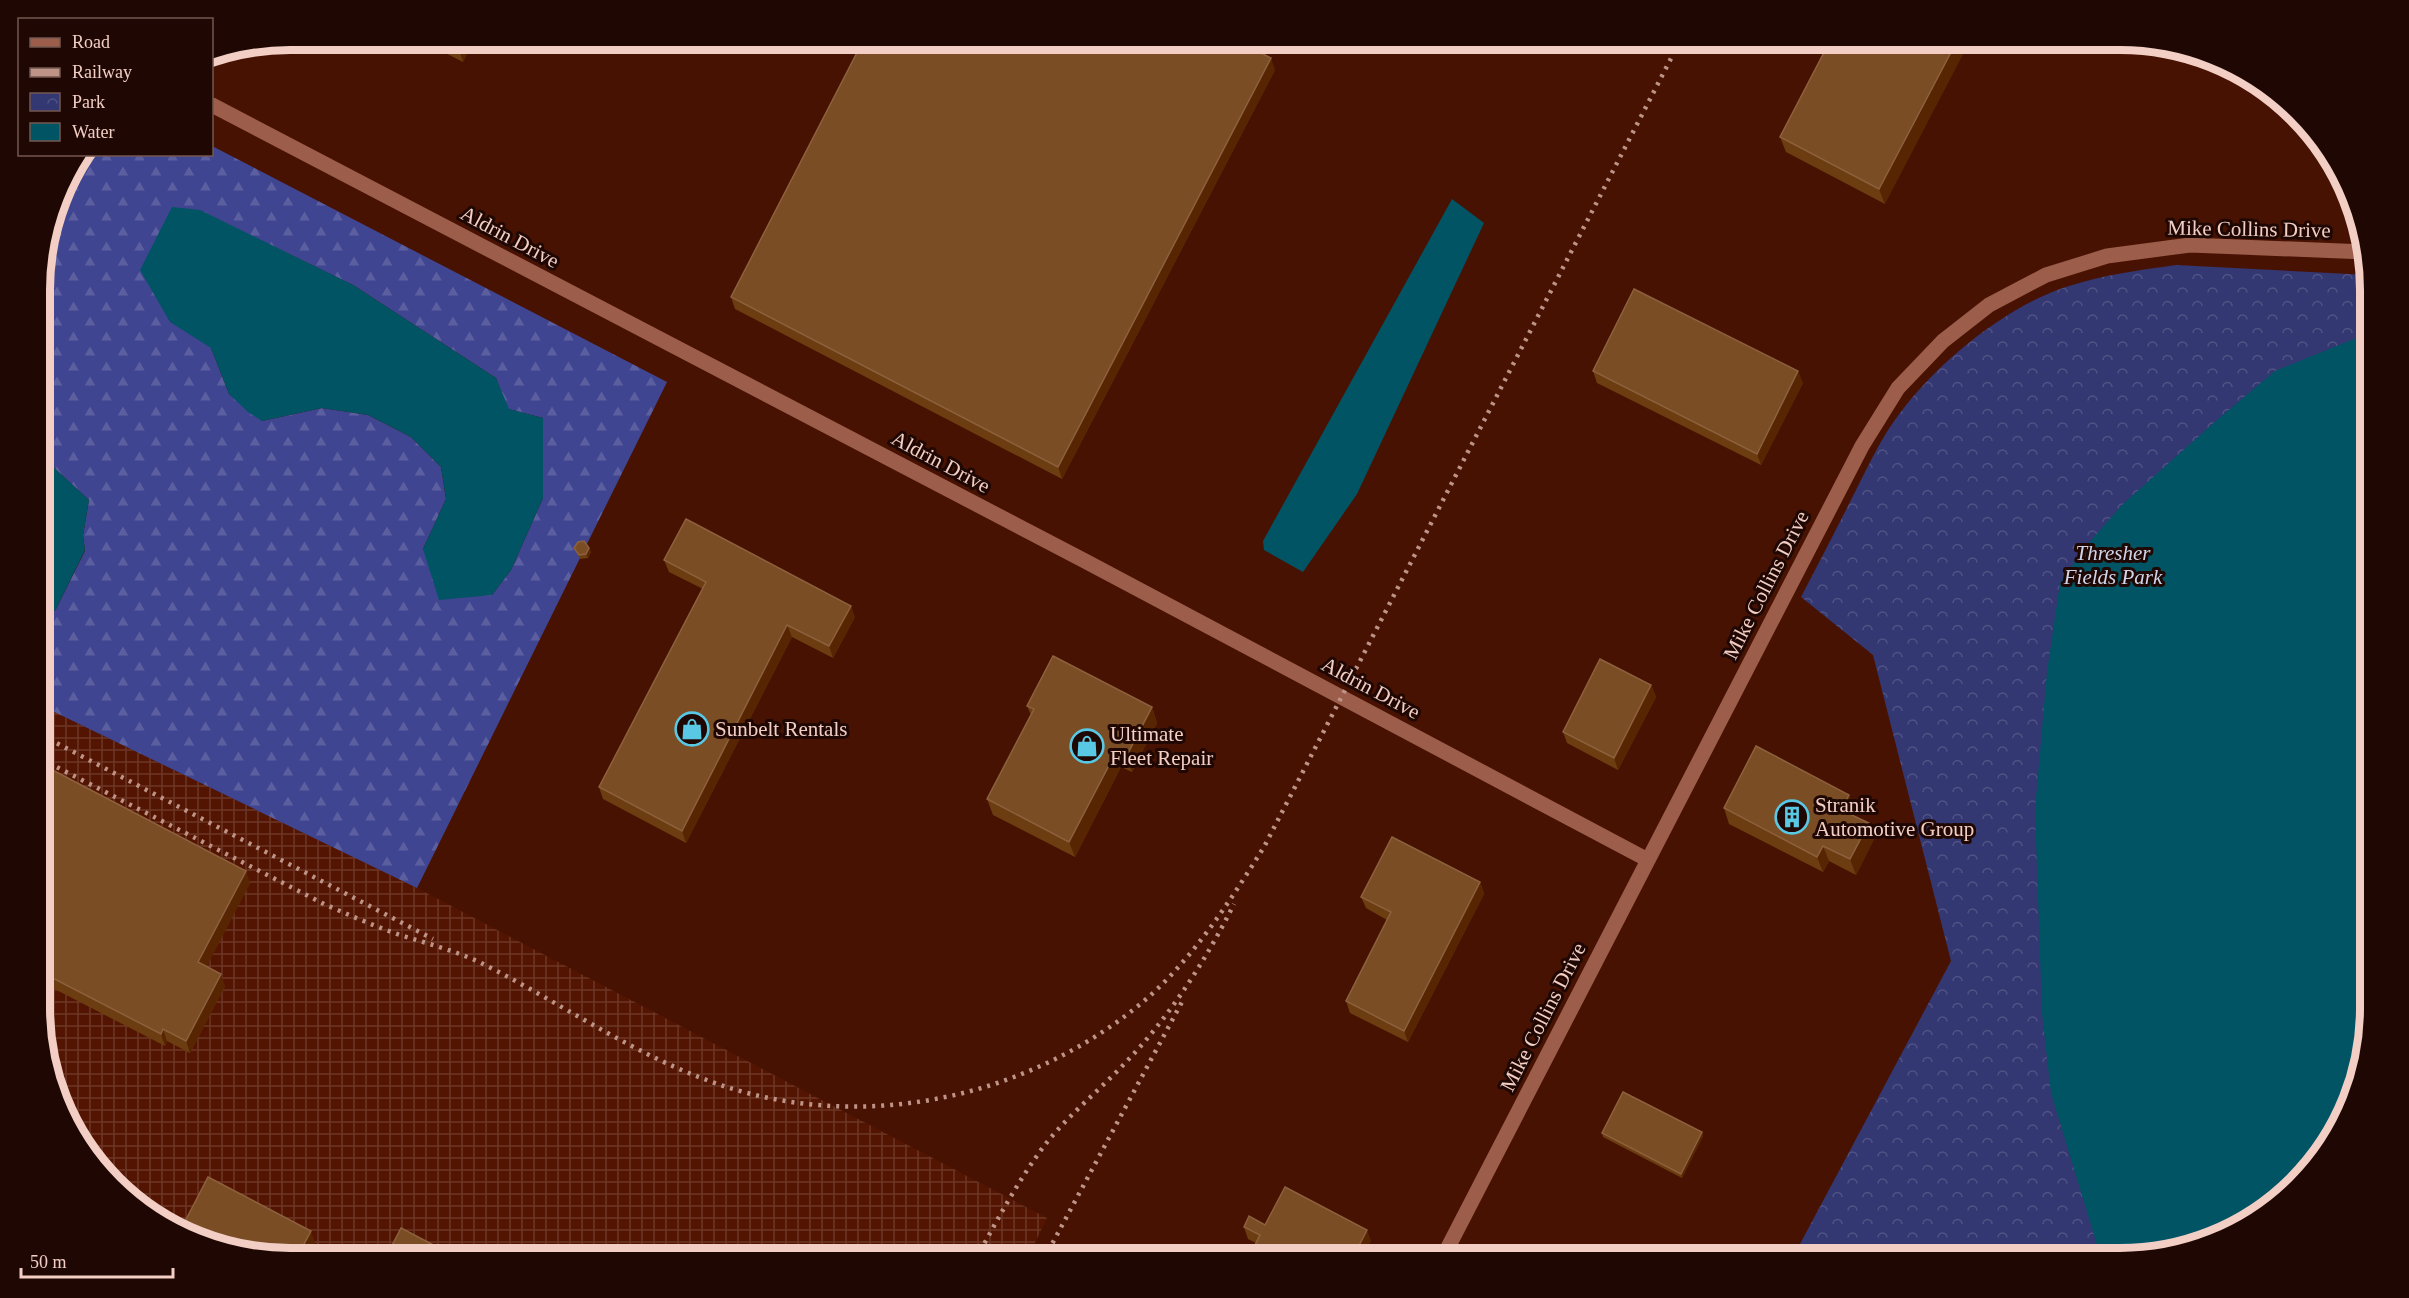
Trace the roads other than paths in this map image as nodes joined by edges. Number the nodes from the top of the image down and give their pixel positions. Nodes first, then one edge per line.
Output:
1 (213, 106) edge
2 (2356, 252) edge
3 (1648, 860) junction
4 (1448, 1248) edge

1 - 3 street, Aldrin Drive
2 - 3 street, Mike Collins Drive
3 - 4 street, Mike Collins Drive

